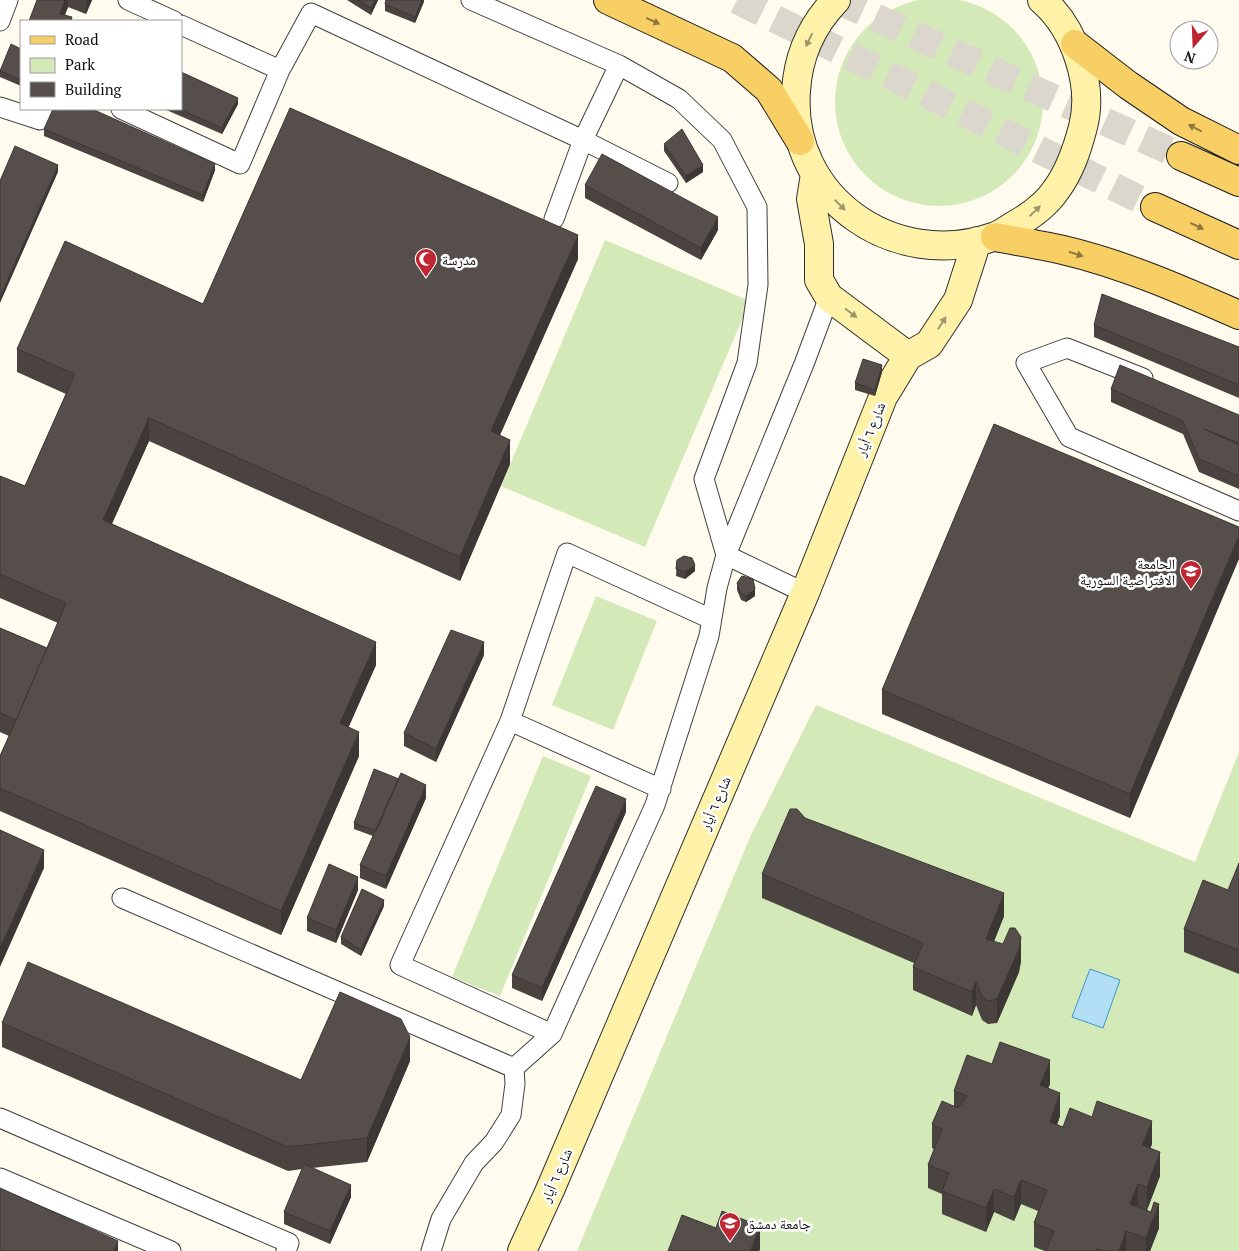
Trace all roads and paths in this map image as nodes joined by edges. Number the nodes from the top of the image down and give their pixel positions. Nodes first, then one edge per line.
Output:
1 (8, 0) edge
2 (128, 0) edge
3 (472, 0) edge
4 (608, 0) edge
5 (836, 0) edge
6 (1051, 4) edge
7 (0, 20) edge
8 (172, 20) edge
9 (182, 25) edge
10 (1075, 44) junction
11 (619, 65) junction
12 (280, 70) junction
13 (0, 107) edge
14 (45, 110) edge
15 (123, 110) edge
16 (582, 140) junction
17 (800, 141) junction
18 (1239, 150) edge
19 (1181, 156) tunnel mouth
20 (815, 174) junction
21 (1239, 182) edge
22 (668, 183) dead end
23 (1155, 207) tunnel mouth
24 (554, 220) dead end
25 (986, 239) junction
26 (1239, 245) edge
27 (829, 297) junction
28 (1239, 315) edge
29 (908, 356) junction
30 (1158, 383) edge
31 (1239, 512) edge
32 (726, 555) junction
33 (804, 593) junction
34 (711, 619) junction
35 (510, 721) junction
36 (661, 789) junction
37 (122, 898) dead end
38 (552, 1034) junction
39 (514, 1068) junction
40 (0, 1118) edge
41 (0, 1178) edge
42 (171, 1251) edge
43 (286, 1251) edge
44 (431, 1251) edge
45 (522, 1251) edge

1 - 7 lane
2 - 8 lane
3 - 11 lane
4 -> 17 main road
5 -> 17 main road
6 - 10 main road
9 - 12 lane
18 -> 10 main road
25 -> 10 main road
11 - 16 lane
11 - 32 lane
12 - 15 lane
12 - 16 lane
13 - 14 lane
16 - 22 lane
16 - 24 lane
17 - 20 main road
19 - 21 main road
20 -> 25 main road
20 - 27 main road
23 -> 26 main road
25 -> 28 main road
29 -> 25 main road, شارع ٦ أيار
27 -> 29 main road
27 - 32 lane
29 - 33 main road, شارع ٦ أيار
30 - 31 lane
32 - 33 lane
32 - 34 lane
33 - 45 main road, شارع ٦ أيار
34 - 35 lane
34 - 36 lane
35 - 36 lane
35 - 38 lane
36 - 38 lane
37 - 39 lane
38 - 39 lane
39 - 44 lane
40 - 43 lane
41 - 42 lane

